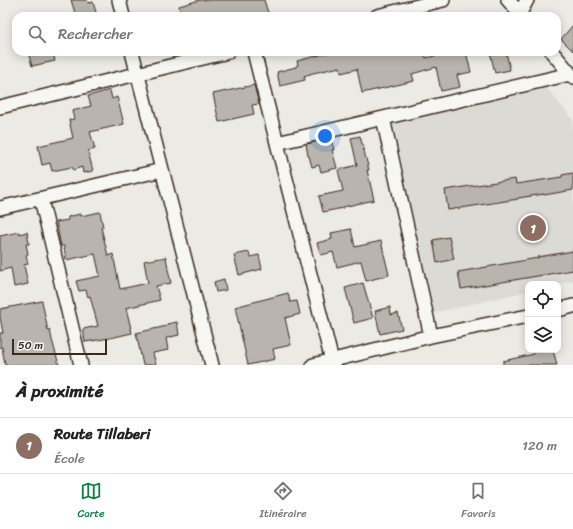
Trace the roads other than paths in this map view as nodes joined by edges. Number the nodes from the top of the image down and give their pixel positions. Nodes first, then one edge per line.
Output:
1 (119, 0) edge
2 (443, 0) edge
3 (508, 0) edge
4 (527, 0) edge
5 (122, 12) edge
6 (394, 12) edge
7 (518, 12) edge
8 (522, 12) edge
9 (133, 56) edge
10 (212, 56) edge
11 (255, 56) edge
12 (555, 56) edge
13 (138, 74) junction
14 (571, 76) edge
15 (0, 107) edge
16 (383, 118) junction
17 (277, 143) junction
18 (162, 170) junction
19 (41, 199) junction
20 (0, 208) edge
21 (573, 306) edge
22 (561, 309) edge
23 (525, 317) edge
24 (431, 336) junction
25 (332, 363) edge
26 (81, 365) edge
27 (212, 365) edge
28 (314, 365) edge

1 - 5 street
2 - 6 street
3 - 7 street
4 - 8 street
9 - 13 street
10 - 13 street
11 - 17 street
12 - 14 street
13 - 15 street
13 - 18 street
14 - 16 street
16 - 17 street
16 - 24 street
17 - 25 street
18 - 19 street
18 - 27 street
19 - 20 street
19 - 26 street
21 - 22 street
23 - 24 street
24 - 25 street
25 - 28 street

